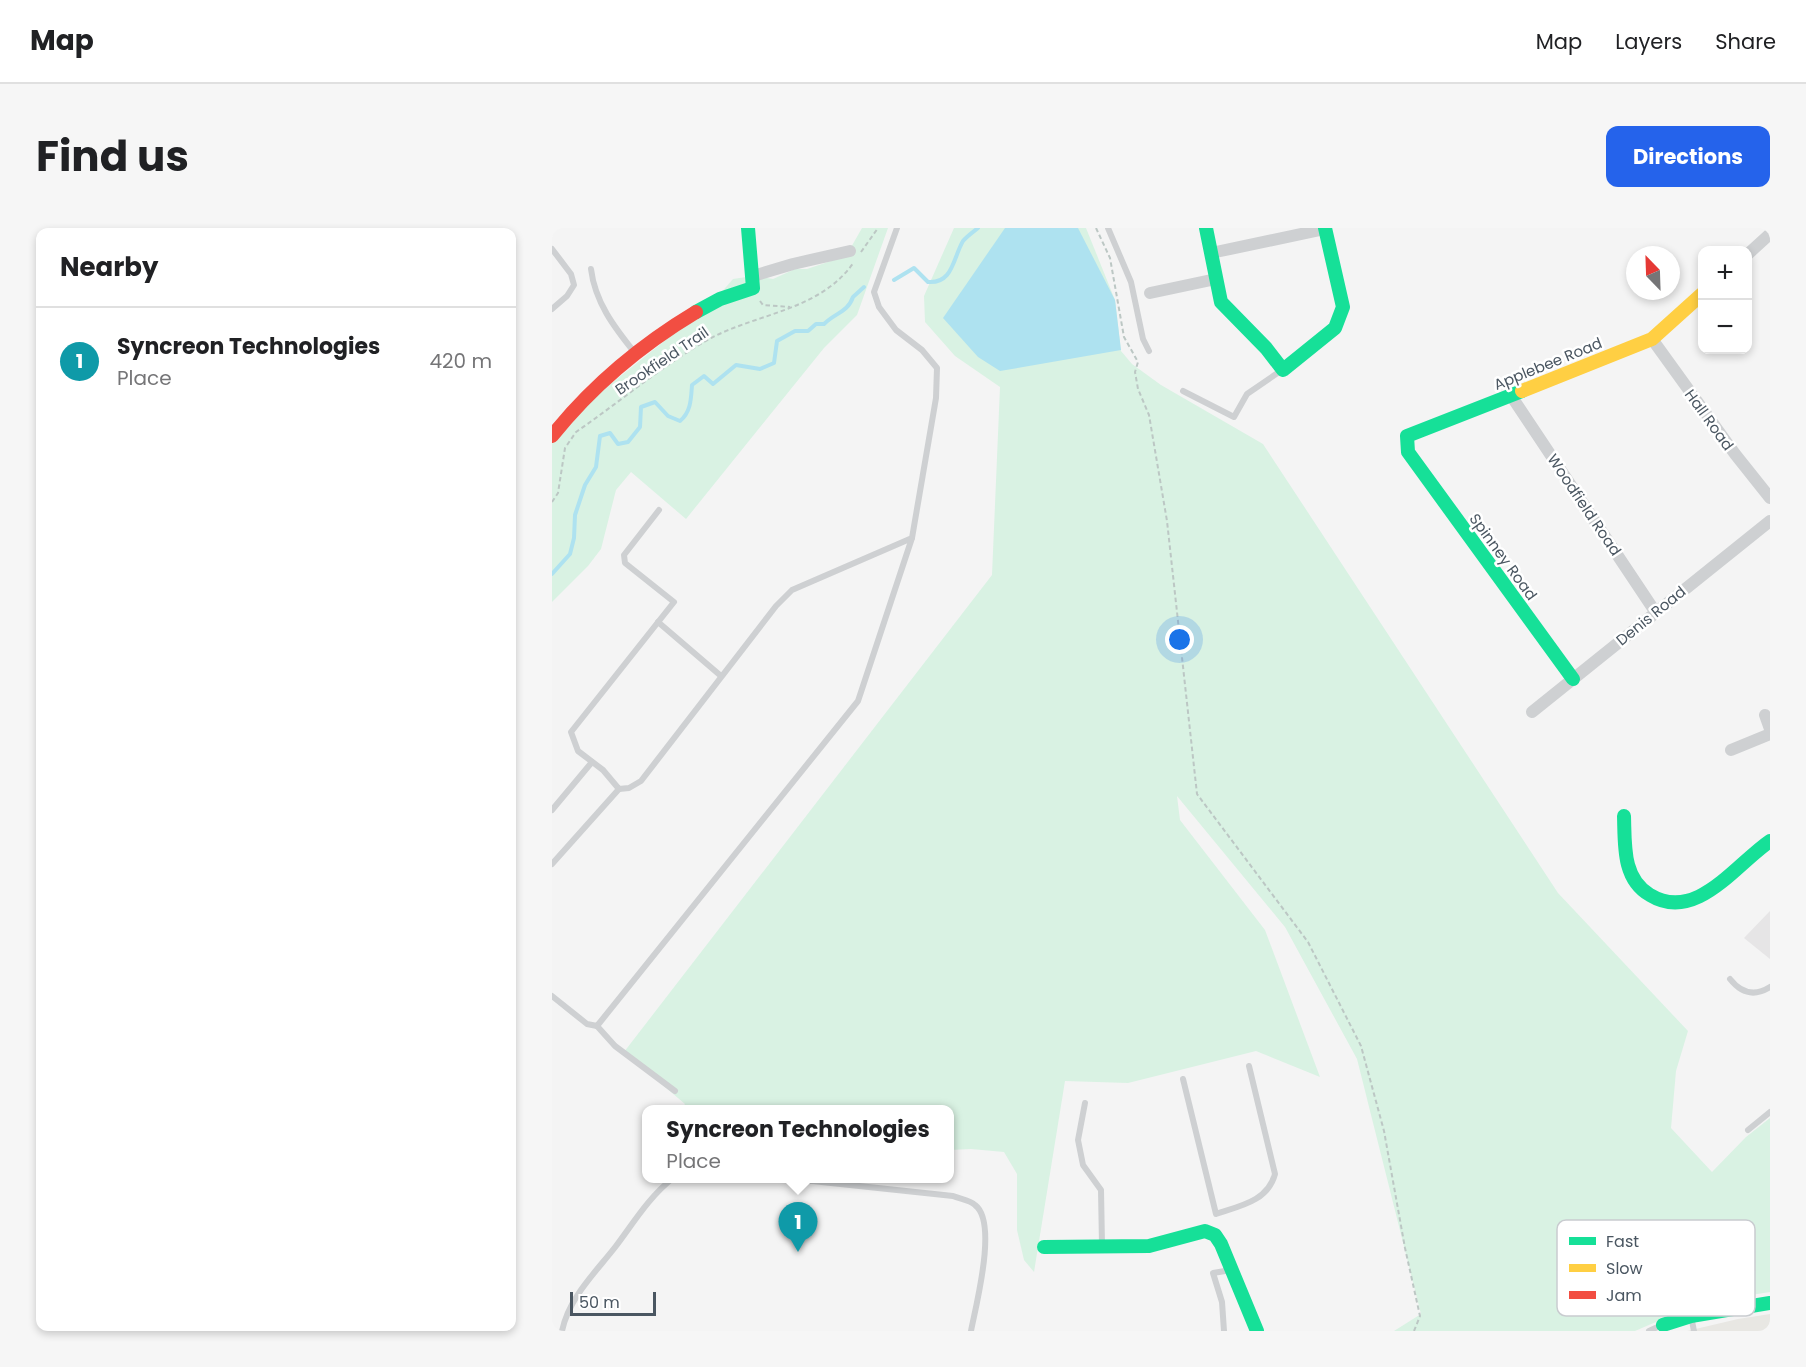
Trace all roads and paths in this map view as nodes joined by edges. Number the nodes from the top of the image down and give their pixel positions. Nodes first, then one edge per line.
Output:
1 (748, 228) edge
2 (878, 228) edge
3 (897, 228) edge
4 (1096, 228) edge
5 (1108, 228) edge
6 (1206, 228) edge
7 (1325, 228) edge
8 (1769, 231) edge
9 (552, 249) edge
10 (1752, 250) edge
11 (1211, 253) junction
12 (855, 255) junction
13 (591, 269) dead end
14 (1216, 279) junction
15 (753, 282) junction
16 (1150, 293) joint
17 (1134, 296) junction
18 (1698, 298) edge
19 (793, 307) junction
20 (552, 309) edge
21 (1652, 339) junction
22 (1149, 351) dead end
23 (635, 353) junction
24 (1282, 370) junction
25 (1183, 391) dead end
26 (1512, 397) junction
27 (552, 436) edge
28 (1408, 452) joint
29 (1770, 498) edge
30 (552, 502) edge
31 (659, 510) dead end
32 (1770, 521) edge
33 (912, 538) junction
34 (1656, 613) junction
35 (658, 622) junction
36 (722, 676) junction
37 (1572, 679) junction
38 (1532, 712) dead end
39 (1765, 715) dead end
40 (1770, 729) edge
41 (1770, 734) edge
42 (1731, 750) dead end
43 (592, 762) junction
44 (619, 789) junction
45 (552, 810) edge
46 (1624, 816) dead end
47 (1770, 841) edge
48 (552, 864) edge
49 (1730, 979) dead end
50 (1770, 987) edge
51 (552, 996) edge
52 (597, 1026) junction
53 (1249, 1066) dead end
54 (1183, 1079) dead end
55 (675, 1091) dead end
56 (1085, 1103) dead end
57 (1770, 1112) edge
58 (1748, 1130) dead end
59 (669, 1183) edge
60 (824, 1183) edge
61 (1216, 1214) junction
62 (1205, 1231) junction
63 (1102, 1246) junction
64 (1044, 1247) dead end
65 (1233, 1269) junction
66 (1770, 1303) edge
67 (1755, 1305) edge
68 (1691, 1316) joint
69 (1663, 1325) joint
70 (562, 1331) edge
71 (971, 1331) edge
72 (1224, 1331) edge
73 (1257, 1331) edge
74 (1414, 1331) edge
75 (1649, 1331) edge
76 (1694, 1331) edge

1 - 15 street
2 - 12 path, Brookfield Trail
3 - 33 lane
4 - 74 path
5 - 17 lane
6 - 11 street
7 - 11 street
7 - 24 street
8 - 10 street
9 - 20 lane
11 - 14 street
12 - 15 street
12 - 19 path, Brookfield Trail
13 - 23 lane
14 - 16 street
14 - 24 street
15 - 19 path
15 - 23 street
16 - 17 lane
17 - 22 lane
18 - 21 street, Applebee Road
19 - 30 path, Brookfield Trail
21 - 26 street, Applebee Road
21 - 29 street, Hall Road
23 - 27 street
24 - 25 lane
26 - 28 street, Applebee Road
26 - 34 street, Woodfield Road
28 - 37 street, Spinney Road
31 - 35 lane
32 - 34 street, Denis Road
33 - 36 lane
33 - 52 lane
34 - 37 street, Denis Road
35 - 36 lane
35 - 43 lane
36 - 44 lane
37 - 38 street, Denis Road
39 - 40 street
41 - 42 street
43 - 44 lane
43 - 45 lane
44 - 48 lane
46 - 47 street
49 - 50 lane
51 - 52 lane
52 - 55 lane
53 - 61 lane
54 - 61 lane
56 - 63 lane
57 - 58 lane
59 - 70 lane
60 - 71 lane
61 - 62 lane
62 - 63 street
62 - 65 street
63 - 64 street
65 - 72 lane
65 - 73 street
66 - 67 street
68 - 69 street
68 - 76 lane
69 - 75 lane

